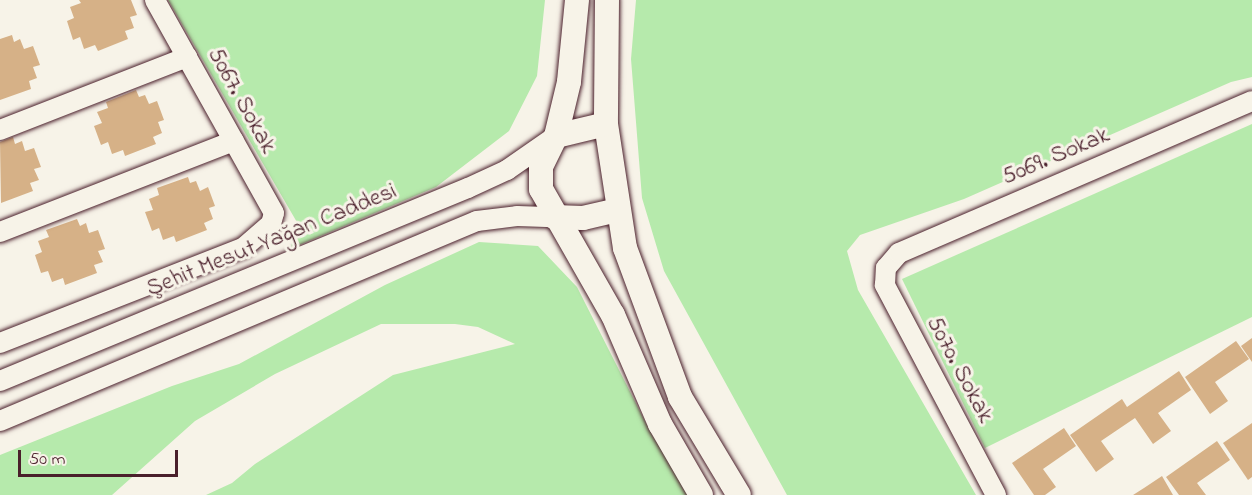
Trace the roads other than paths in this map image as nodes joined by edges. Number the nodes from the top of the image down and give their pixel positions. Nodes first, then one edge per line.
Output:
1 (155, 0) edge
2 (577, 0) edge
3 (607, 0) edge
4 (187, 57) junction
5 (1252, 100) edge
6 (606, 124) junction
7 (0, 130) edge
8 (556, 136) junction
9 (234, 141) junction
10 (618, 210) junction
11 (554, 217) junction
12 (0, 232) edge
13 (886, 268) joint
14 (0, 343) edge
15 (0, 381) edge
16 (0, 421) edge
17 (701, 495) edge
18 (740, 495) edge
19 (996, 495) edge

1 - 4 street, 5067. Sokak
2 - 8 street
3 - 6 street
4 - 7 street
4 - 9 street, 5067. Sokak
5 - 13 street, 5069. Sokak
6 - 8 street
6 - 10 street
8 - 11 street
8 - 15 street, Şehit Mesut Yağan Caddesi
9 - 12 street
9 - 14 street, 5067. Sokak
10 - 11 street
10 - 18 street
11 - 16 street
11 - 17 street
13 - 19 street, 5070. Sokak

